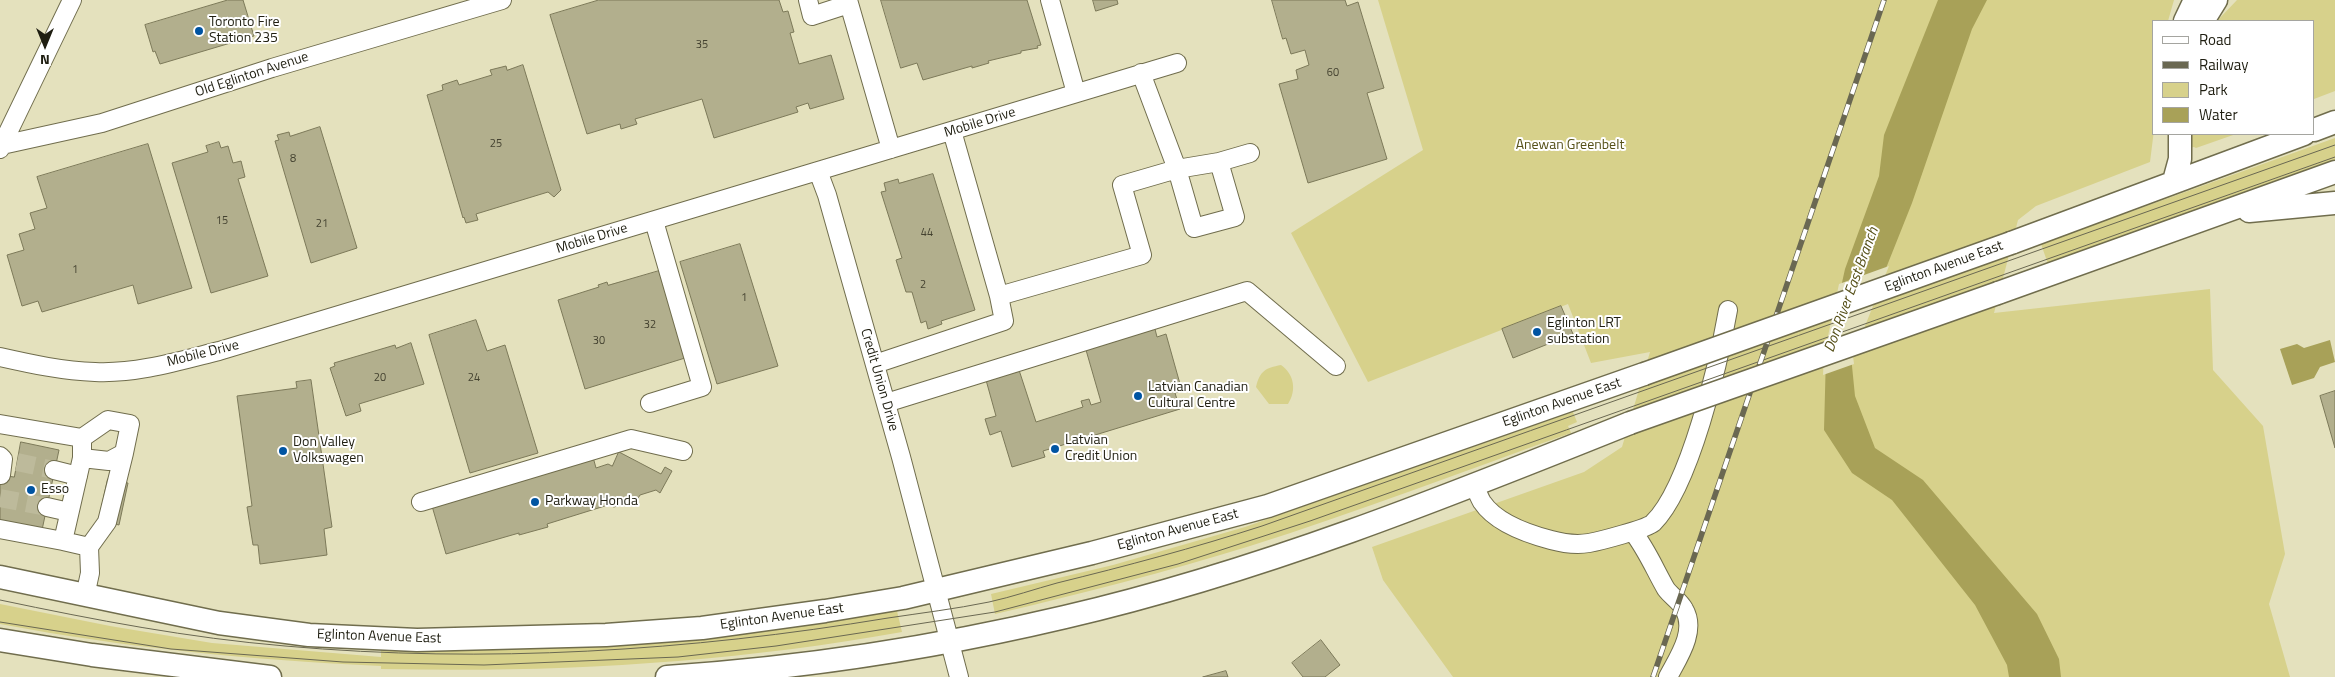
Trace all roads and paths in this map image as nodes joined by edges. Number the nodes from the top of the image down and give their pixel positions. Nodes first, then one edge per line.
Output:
1 (72, 0) edge
2 (502, 0) edge
3 (808, 0) edge
4 (1050, 0) edge
5 (2195, 0) edge
6 (2216, 0) edge
7 (848, 2) edge
8 (2185, 20) edge
9 (2204, 20) edge
10 (1177, 63) dead end
11 (1141, 73) junction
12 (1076, 93) junction
13 (2335, 121) edge
14 (2315, 122) edge
15 (2315, 130) edge
16 (952, 131) junction
17 (2180, 135) edge
18 (2301, 135) edge
19 (1, 147) edge
20 (891, 149) junction
21 (1250, 153) dead end
22 (1219, 162) junction
23 (1177, 169) junction
24 (818, 171) junction
25 (2335, 172) edge
26 (2174, 181) junction
27 (2335, 203) edge
28 (2216, 214) junction
29 (654, 221) junction
30 (999, 296) junction
31 (1728, 310) dead end
32 (0, 357) edge
33 (875, 364) junction
34 (1336, 366) dead end
35 (650, 403) dead end
36 (886, 403) junction
37 (0, 424) edge
38 (82, 438) junction
39 (683, 451) dead end
40 (124, 453) junction
41 (82, 458) junction
42 (54, 470) tunnel mouth
43 (78, 476) junction
44 (1474, 485) junction
45 (421, 502) dead end
46 (47, 507) tunnel mouth
47 (69, 512) junction
48 (0, 529) edge
49 (1633, 532) junction
50 (63, 541) junction
51 (89, 547) junction
52 (0, 577) edge
53 (936, 590) junction
54 (85, 596) junction
55 (0, 640) edge
56 (950, 642) junction
57 (270, 677) edge
58 (667, 677) edge
59 (959, 677) edge
60 (1668, 677) edge

1 - 19 street
2 - 19 street, Old Eglinton Avenue
3 - 7 street
4 - 12 street
5 - 8 main road
6 - 9 main road
7 - 20 street
10 - 11 street, Mobile Drive
11 - 12 street, Mobile Drive
11 - 23 street
12 - 16 street, Mobile Drive
13 - 14 main road
13 - 15 main road
16 - 20 street, Mobile Drive
16 - 30 street
17 - 26 main road
18 - 26 main road, Eglinton Avenue East
20 - 24 street, Mobile Drive
21 - 22 street
22 - 23 street
22 - 23 street
23 - 30 street
24 - 29 street, Mobile Drive
24 - 33 street, Credit Union Drive
25 - 28 main road
26 - 53 main road, Eglinton Avenue East, bridge
27 - 28 main road
28 - 44 main road, bridge
29 - 32 street, Mobile Drive
29 - 35 street
30 - 33 street
31 - 49 street
33 - 36 street, Credit Union Drive
34 - 36 street
36 - 53 street, Credit Union Drive
37 - 38 street
38 - 40 street
38 - 41 street
39 - 45 street
40 - 41 street
40 - 51 street
41 - 43 street
42 - 43 street
43 - 47 street
44 - 49 street
44 - 56 main road
46 - 47 street
47 - 50 street
48 - 50 street
49 - 60 street
50 - 51 street
51 - 54 street
52 - 54 main road, Eglinton Avenue East
53 - 54 main road, Eglinton Avenue East
53 - 56 street, Credit Union Drive
55 - 57 main road
56 - 58 main road
56 - 59 street, Credit Union Drive

